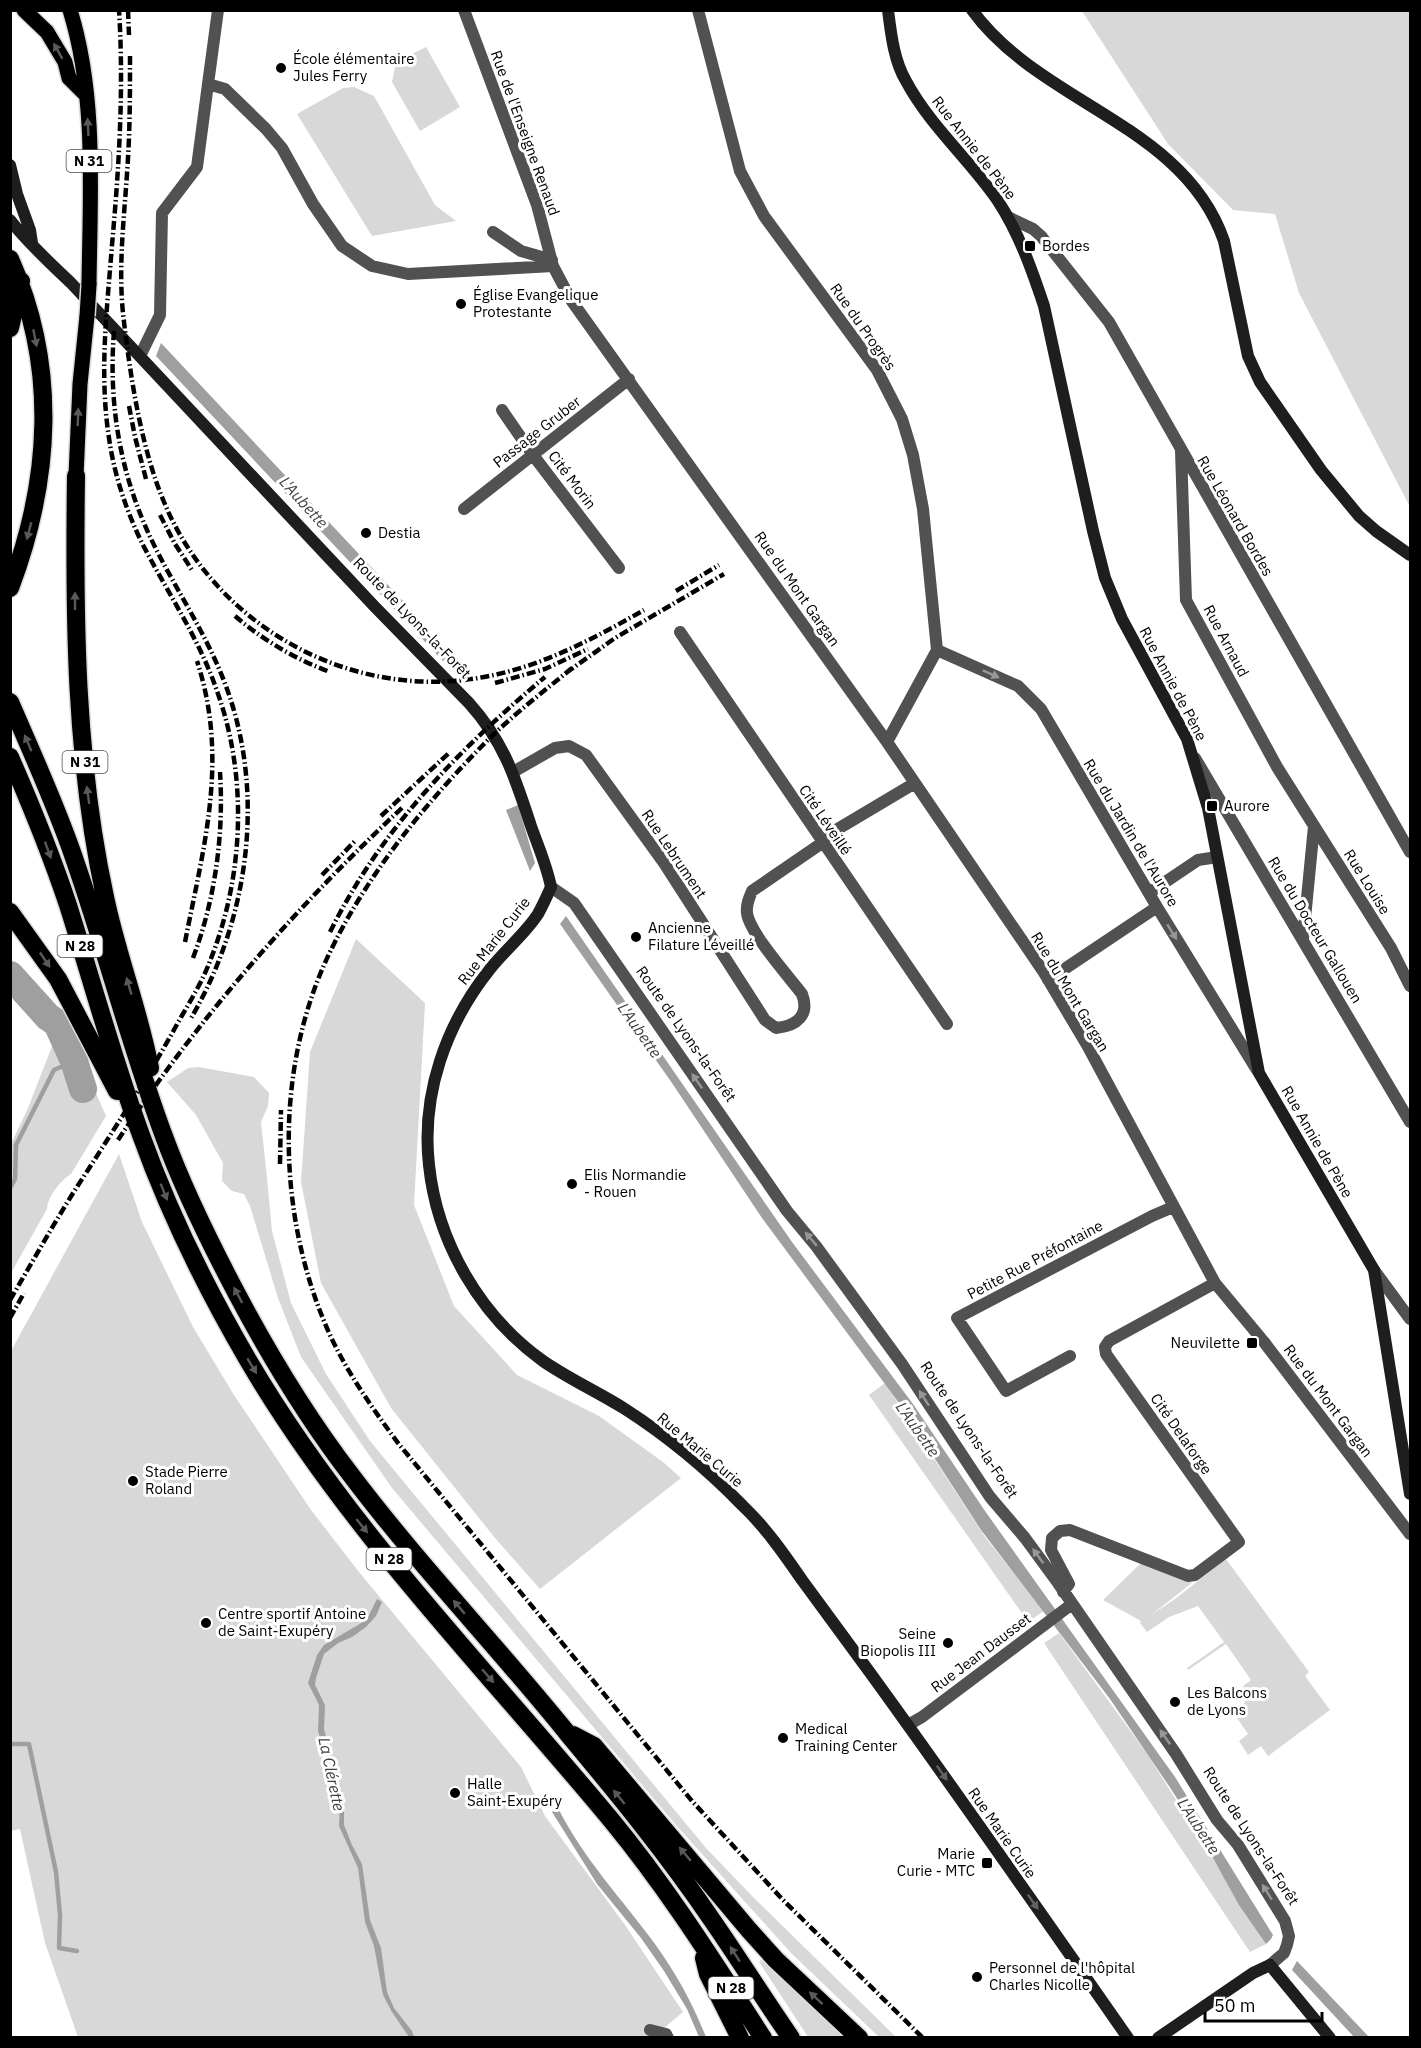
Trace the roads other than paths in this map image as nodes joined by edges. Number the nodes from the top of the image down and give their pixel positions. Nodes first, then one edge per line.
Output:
1 (24, 10) edge
2 (70, 10) edge
3 (218, 10) edge
4 (464, 10) edge
5 (698, 10) edge
6 (888, 10) edge
7 (972, 10) edge
8 (208, 84) junction
9 (86, 95) junction
10 (10, 165) edge
11 (1008, 217) junction
12 (10, 220) edge
13 (493, 232) dead end
14 (32, 243) junction
15 (10, 259) edge
16 (552, 263) junction
17 (21, 281) junction
18 (10, 328) edge
19 (140, 356) junction
20 (629, 379) junction
21 (502, 410) dead end
22 (1181, 450) junction
23 (533, 455) junction
24 (76, 476) joint
25 (464, 509) dead end
26 (1410, 555) edge
27 (620, 568) dead end
28 (10, 588) edge
29 (680, 632) dead end
30 (937, 650) junction
31 (10, 702) edge
32 (887, 742) junction
33 (1192, 754) junction
34 (10, 757) edge
35 (513, 772) junction
36 (915, 783) junction
37 (1314, 826) junction
38 (822, 843) junction
39 (1410, 852) edge
40 (1217, 857) junction
41 (551, 887) junction
42 (1149, 893) junction
43 (1157, 908) junction
44 (10, 912) edge
45 (1303, 939) junction
46 (1391, 948) junction
47 (1410, 963) edge
48 (1048, 980) junction
49 (1410, 986) edge
50 (947, 1024) dead end
51 (1259, 1073) junction
52 (1410, 1122) edge
53 (142, 1138) junction
54 (164, 1138) junction
55 (1173, 1207) junction
56 (1374, 1270) junction
57 (1215, 1283) junction
58 (1410, 1319) edge
59 (1070, 1356) dead end
60 (1410, 1494) edge
61 (1410, 1534) edge
62 (1239, 1542) joint
63 (1063, 1592) junction
64 (1072, 1604) junction
65 (908, 1725) junction
66 (566, 1731) junction
67 (699, 1939) junction
68 (1270, 1965) junction
69 (650, 2030) dead end
70 (668, 2037) edge
71 (740, 2037) edge
72 (763, 2037) edge
73 (791, 2037) edge
74 (859, 2037) edge
75 (1128, 2037) edge
76 (1158, 2037) edge
77 (1330, 2037) edge

9 -> 1 main road
2 - 9 main road, N 31
3 - 8 street
4 - 16 street, Rue de l'Enseigne Renaud
5 - 30 street, Rue du Progrès
6 - 11 street, Rue Annie de Pène
7 - 26 street
8 - 16 street
8 - 19 street
24 -> 9 main road, N 31, bridge
10 - 14 street
11 - 22 street, Rue Léonard Bordes
11 - 33 street, Rue Annie de Pène
12 - 14 street, Route de Lyons-la-Forêt
13 - 16 street
14 - 19 street, Route de Lyons-la-Forêt
15 - 17 highway
16 - 20 street, Rue du Mont Gargan
17 - 18 highway
17 -> 28 highway
19 - 35 street, Route de Lyons-la-Forêt
20 - 23 street, Passage Gruber
20 - 32 street, Rue du Mont Gargan
21 - 23 street, Cité Morin
22 - 37 street, Rue Arnaud
22 - 39 street, Rue Léonard Bordes
23 - 25 street, Passage Gruber
23 - 27 street, Cité Morin
54 -> 24 highway, N 31
29 - 38 street, Cité Léveillé
30 - 32 street
30 -> 42 street, Rue du Jardin de l'Aurore
54 -> 31 highway, N 28
32 - 36 street, Rue du Mont Gargan
33 - 40 street, Rue Annie de Pène
33 - 45 street, Rue du Docteur Gallouen
34 -> 53 highway, N 28
35 - 38 street, Rue Lebrument
35 - 41 street, Route de Lyons-la-Forêt
36 - 38 street, Rue Lebrument
36 - 48 street, Rue du Mont Gargan
37 - 45 street
37 - 46 street, Rue Louise
38 - 50 street, Cité Léveillé
40 - 42 street
40 - 51 street, Rue Annie de Pène
63 -> 41 street, Route de Lyons-la-Forêt
41 - 65 street, Rue Marie Curie
42 - 43 street, Rue du Jardin de l'Aurore
43 - 48 street
43 -> 51 street, Rue du Jardin de l'Aurore
44 -> 53 highway
45 - 52 street, Rue du Docteur Gallouen
46 - 47 street
46 - 49 street, Rue Louise
48 - 55 street, Rue du Mont Gargan
51 - 56 street, Rue Annie de Pène
53 -> 67 highway, N 28
66 -> 54 highway, N 28
55 - 57 street, Rue du Mont Gargan
55 - 59 street, Petite Rue Préfontaine
56 - 58 street
56 - 60 street, Rue Annie de Pène
57 - 61 street, Rue du Mont Gargan
57 - 62 street, Cité Delaforge
62 - 63 street, Route de Lyons-la-Forêt
63 - 64 street, Route de Lyons-la-Forêt
64 - 65 street, Rue Jean Dausset
68 -> 64 street, Route de Lyons-la-Forêt
65 -> 75 street, Rue Marie Curie
73 -> 66 highway, N 28
74 -> 66 highway
67 - 71 highway
67 - 72 highway, N 28
68 - 76 street
68 - 77 street
69 - 70 street

